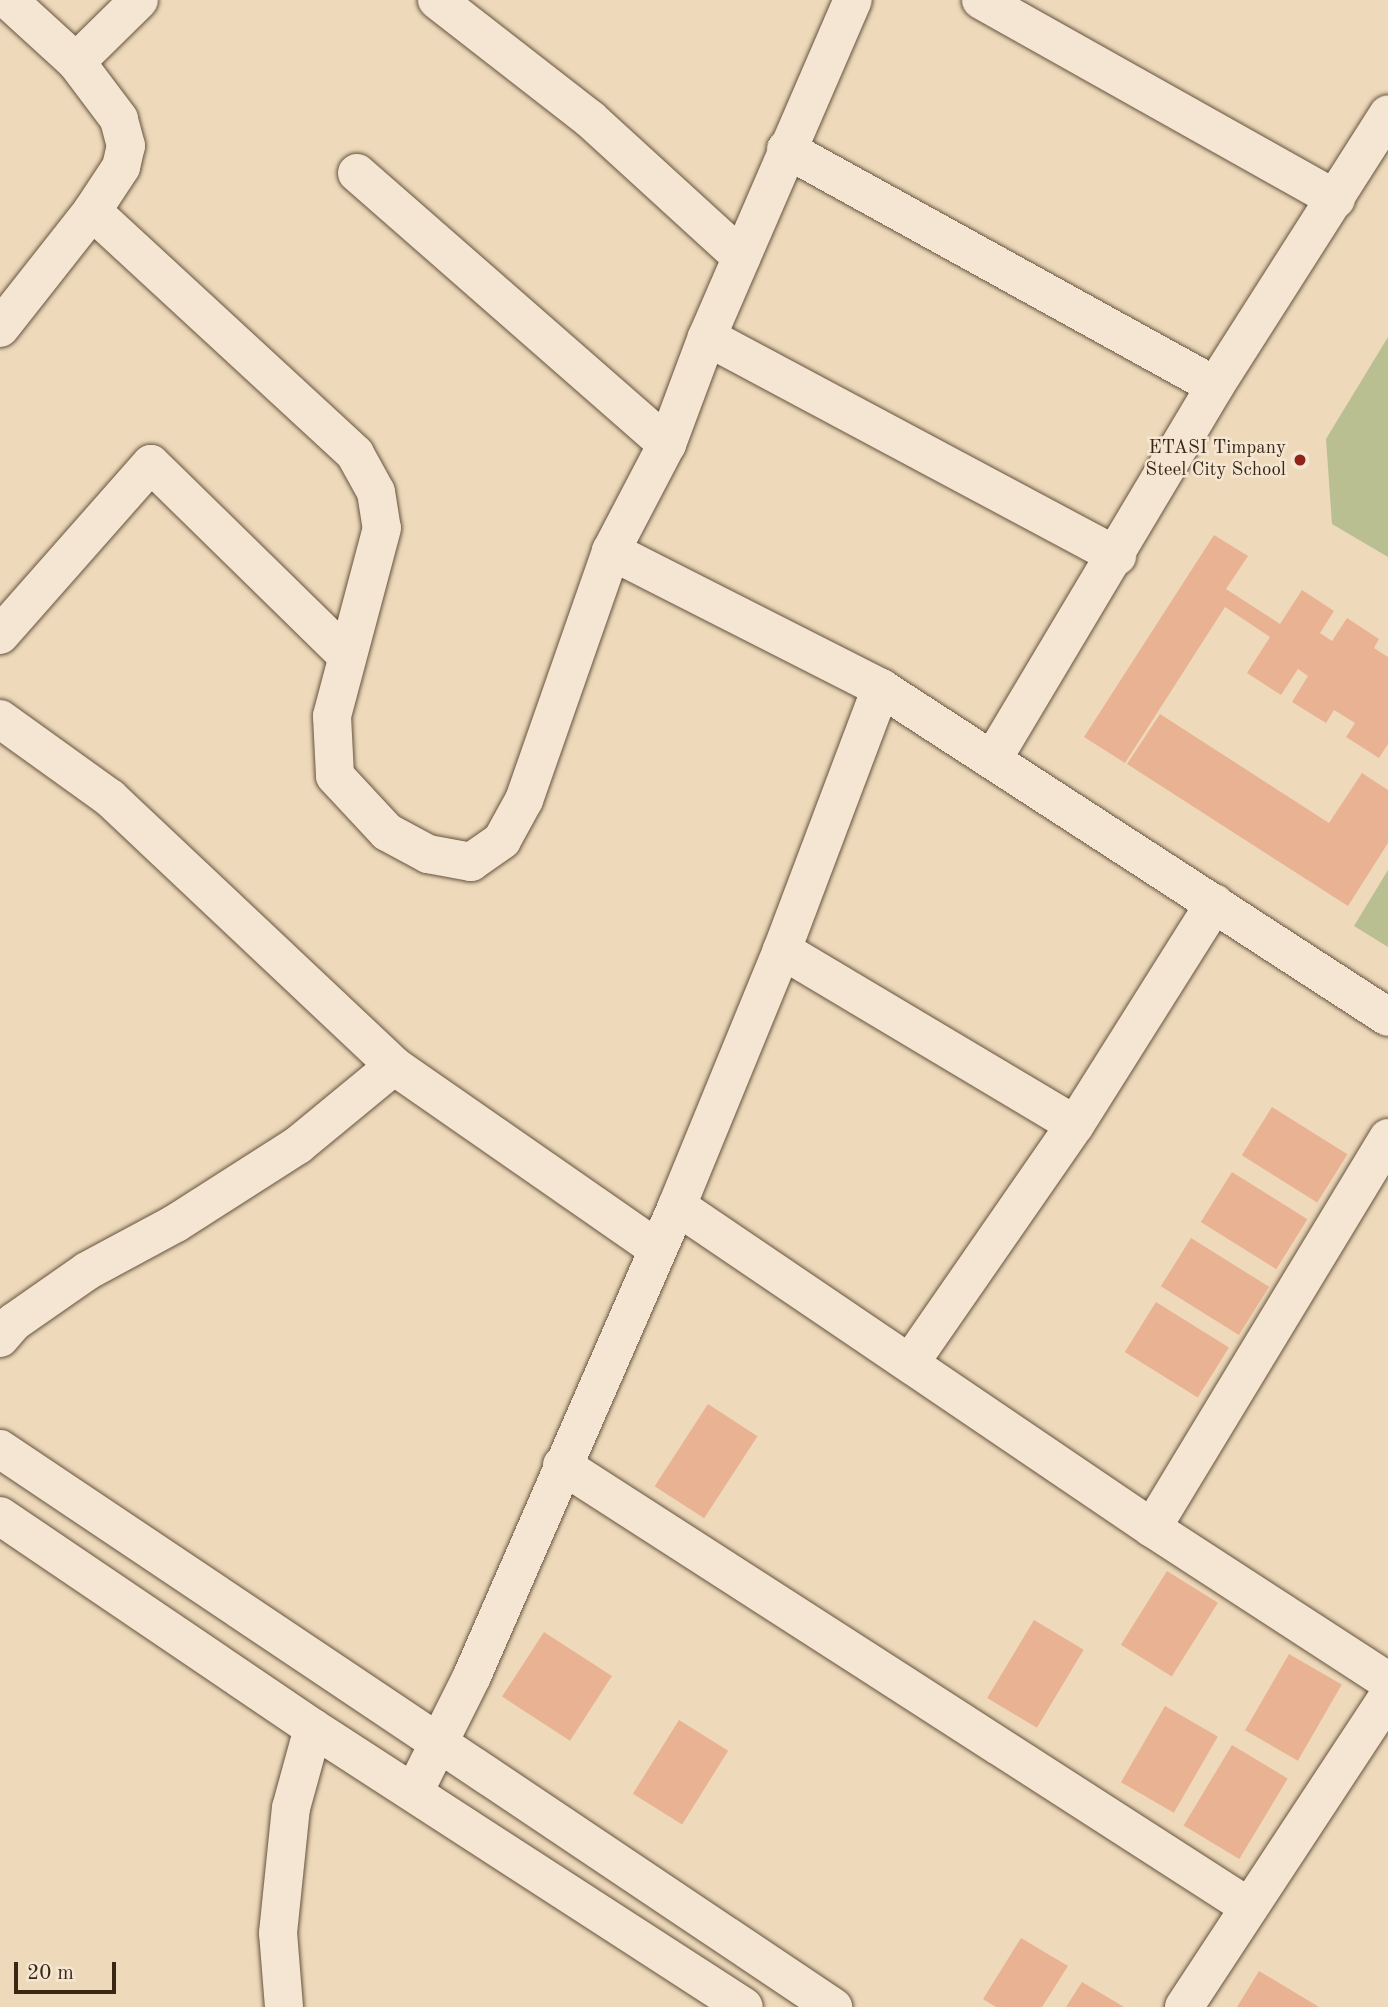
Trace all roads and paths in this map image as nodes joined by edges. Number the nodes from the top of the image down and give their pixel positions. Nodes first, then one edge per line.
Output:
1 (8, 0) edge
2 (139, 0) edge
3 (438, 0) edge
4 (853, 0) edge
5 (981, 0) edge
6 (75, 62) junction
7 (1388, 114) edge
8 (786, 149) junction
9 (357, 173) dead end
10 (1336, 199) junction
11 (92, 211) junction
12 (741, 257) junction
13 (0, 328) edge
14 (707, 337) junction
15 (1215, 386) junction
16 (667, 444) junction
17 (611, 551) junction
18 (1117, 556) junction
19 (0, 635) edge
20 (346, 656) junction
21 (881, 688) junction
22 (0, 719) edge
23 (994, 757) junction
24 (1215, 904) junction
25 (782, 950) junction
26 (1388, 1017) edge
27 (394, 1066) junction
28 (1074, 1125) junction
29 (1388, 1138) edge
30 (677, 1206) junction
31 (657, 1249) junction
32 (0, 1338) edge
33 (910, 1363) junction
34 (0, 1448) edge
35 (562, 1465) junction
36 (0, 1516) edge
37 (1152, 1528) junction
38 (1388, 1681) edge
39 (1388, 1696) edge
40 (313, 1728) junction
41 (440, 1745) junction
42 (414, 1792) junction
43 (1250, 1907) junction
44 (284, 2007) edge
45 (744, 2007) edge
46 (833, 2007) edge
47 (1184, 2007) edge

1 - 6 street
2 - 6 street
3 - 12 street
4 - 8 street
5 - 10 street
6 - 11 street
7 - 10 street
8 - 12 street
8 - 15 street
9 - 16 street
10 - 15 street
11 - 13 street
11 - 20 street
12 - 14 street
14 - 16 street
14 - 18 street
15 - 18 street
16 - 17 street
17 - 20 street
17 - 21 street
18 - 23 street
19 - 20 street
21 - 23 street
21 - 25 street
22 - 27 street
23 - 24 street
24 - 26 street
24 - 28 street
25 - 28 street
25 - 30 street
27 - 31 street
27 - 32 street
28 - 33 street
29 - 37 street
30 - 31 street
30 - 33 street
31 - 35 street
33 - 37 street
34 - 41 street
35 - 41 street
35 - 43 street
36 - 40 street
37 - 38 street
39 - 43 street
40 - 42 street
40 - 44 street
41 - 42 street
41 - 46 street
42 - 45 street
43 - 47 street

